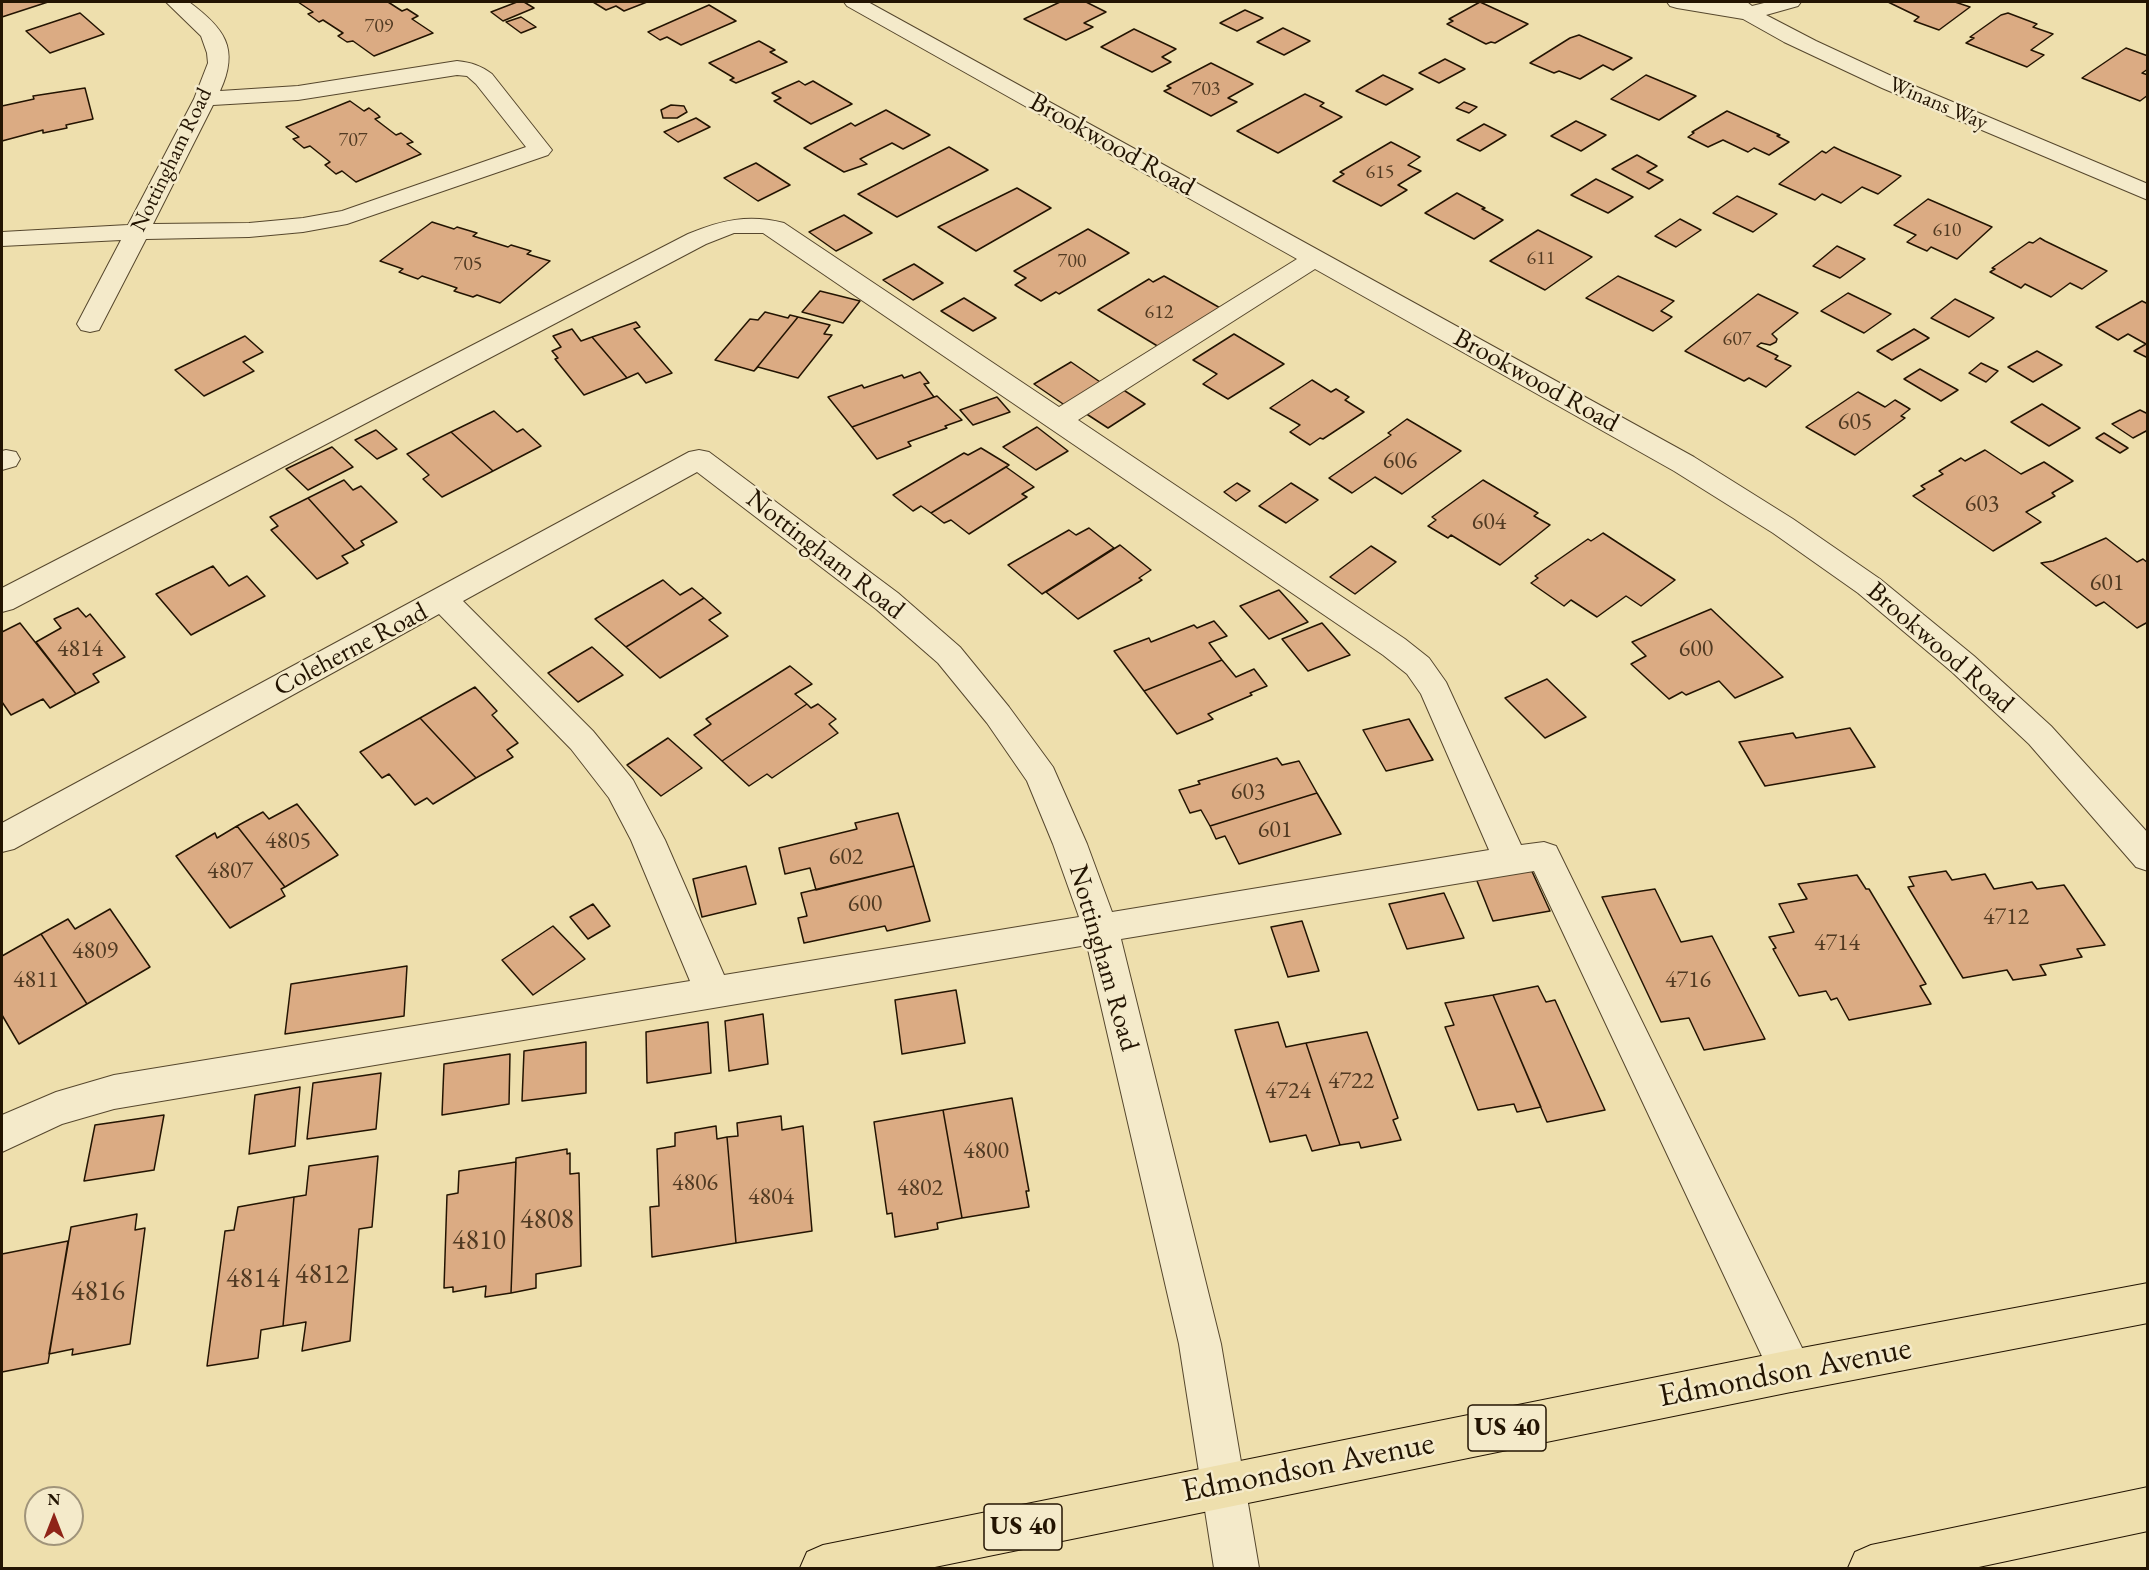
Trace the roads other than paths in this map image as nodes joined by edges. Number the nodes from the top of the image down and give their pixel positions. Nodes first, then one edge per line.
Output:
1 (176, 2) edge
2 (854, 2) edge
3 (1677, 2) edge
4 (1791, 2) edge
5 (1741, 7) edge
6 (205, 99) junction
7 (2148, 193) edge
8 (136, 232) junction
9 (2, 239) edge
10 (1316, 258) junction
11 (90, 324) dead end
12 (1058, 420) junction
13 (699, 459) joint
14 (442, 600) junction
15 (2, 601) edge
16 (2, 839) edge
17 (2148, 856) edge
18 (1511, 860) junction
19 (1100, 927) junction
20 (713, 992) junction
21 (2, 1135) edge
22 (2148, 1304) edge
23 (1791, 1371) junction
24 (1223, 1486) junction
25 (2148, 1509) edge
26 (823, 1569) edge
27 (1237, 1569) edge
28 (1871, 1569) edge

1 - 6 street, Nottingham Road
2 - 10 street, Brookwood Road
3 - 5 street
4 - 5 street
5 - 7 street, Winans Way
6 - 8 street, Nottingham Road
6 - 8 street
8 - 9 street
8 - 11 street, Nottingham Road
10 - 12 street
10 - 17 street, Brookwood Road
12 - 15 street
12 - 18 street
13 - 14 street, Coleherne Road
13 - 19 street, Nottingham Road
14 - 16 street, Coleherne Road
14 - 20 street
18 - 19 street
18 - 23 street
19 - 20 street
19 - 24 street, Nottingham Road
20 - 21 street
22 - 23 main road, Edmondson Avenue / US 40
23 - 24 main road, Edmondson Avenue / US 40
24 - 26 main road, Edmondson Avenue / US 40
24 - 27 street, Nottingham Road
25 - 28 main road

